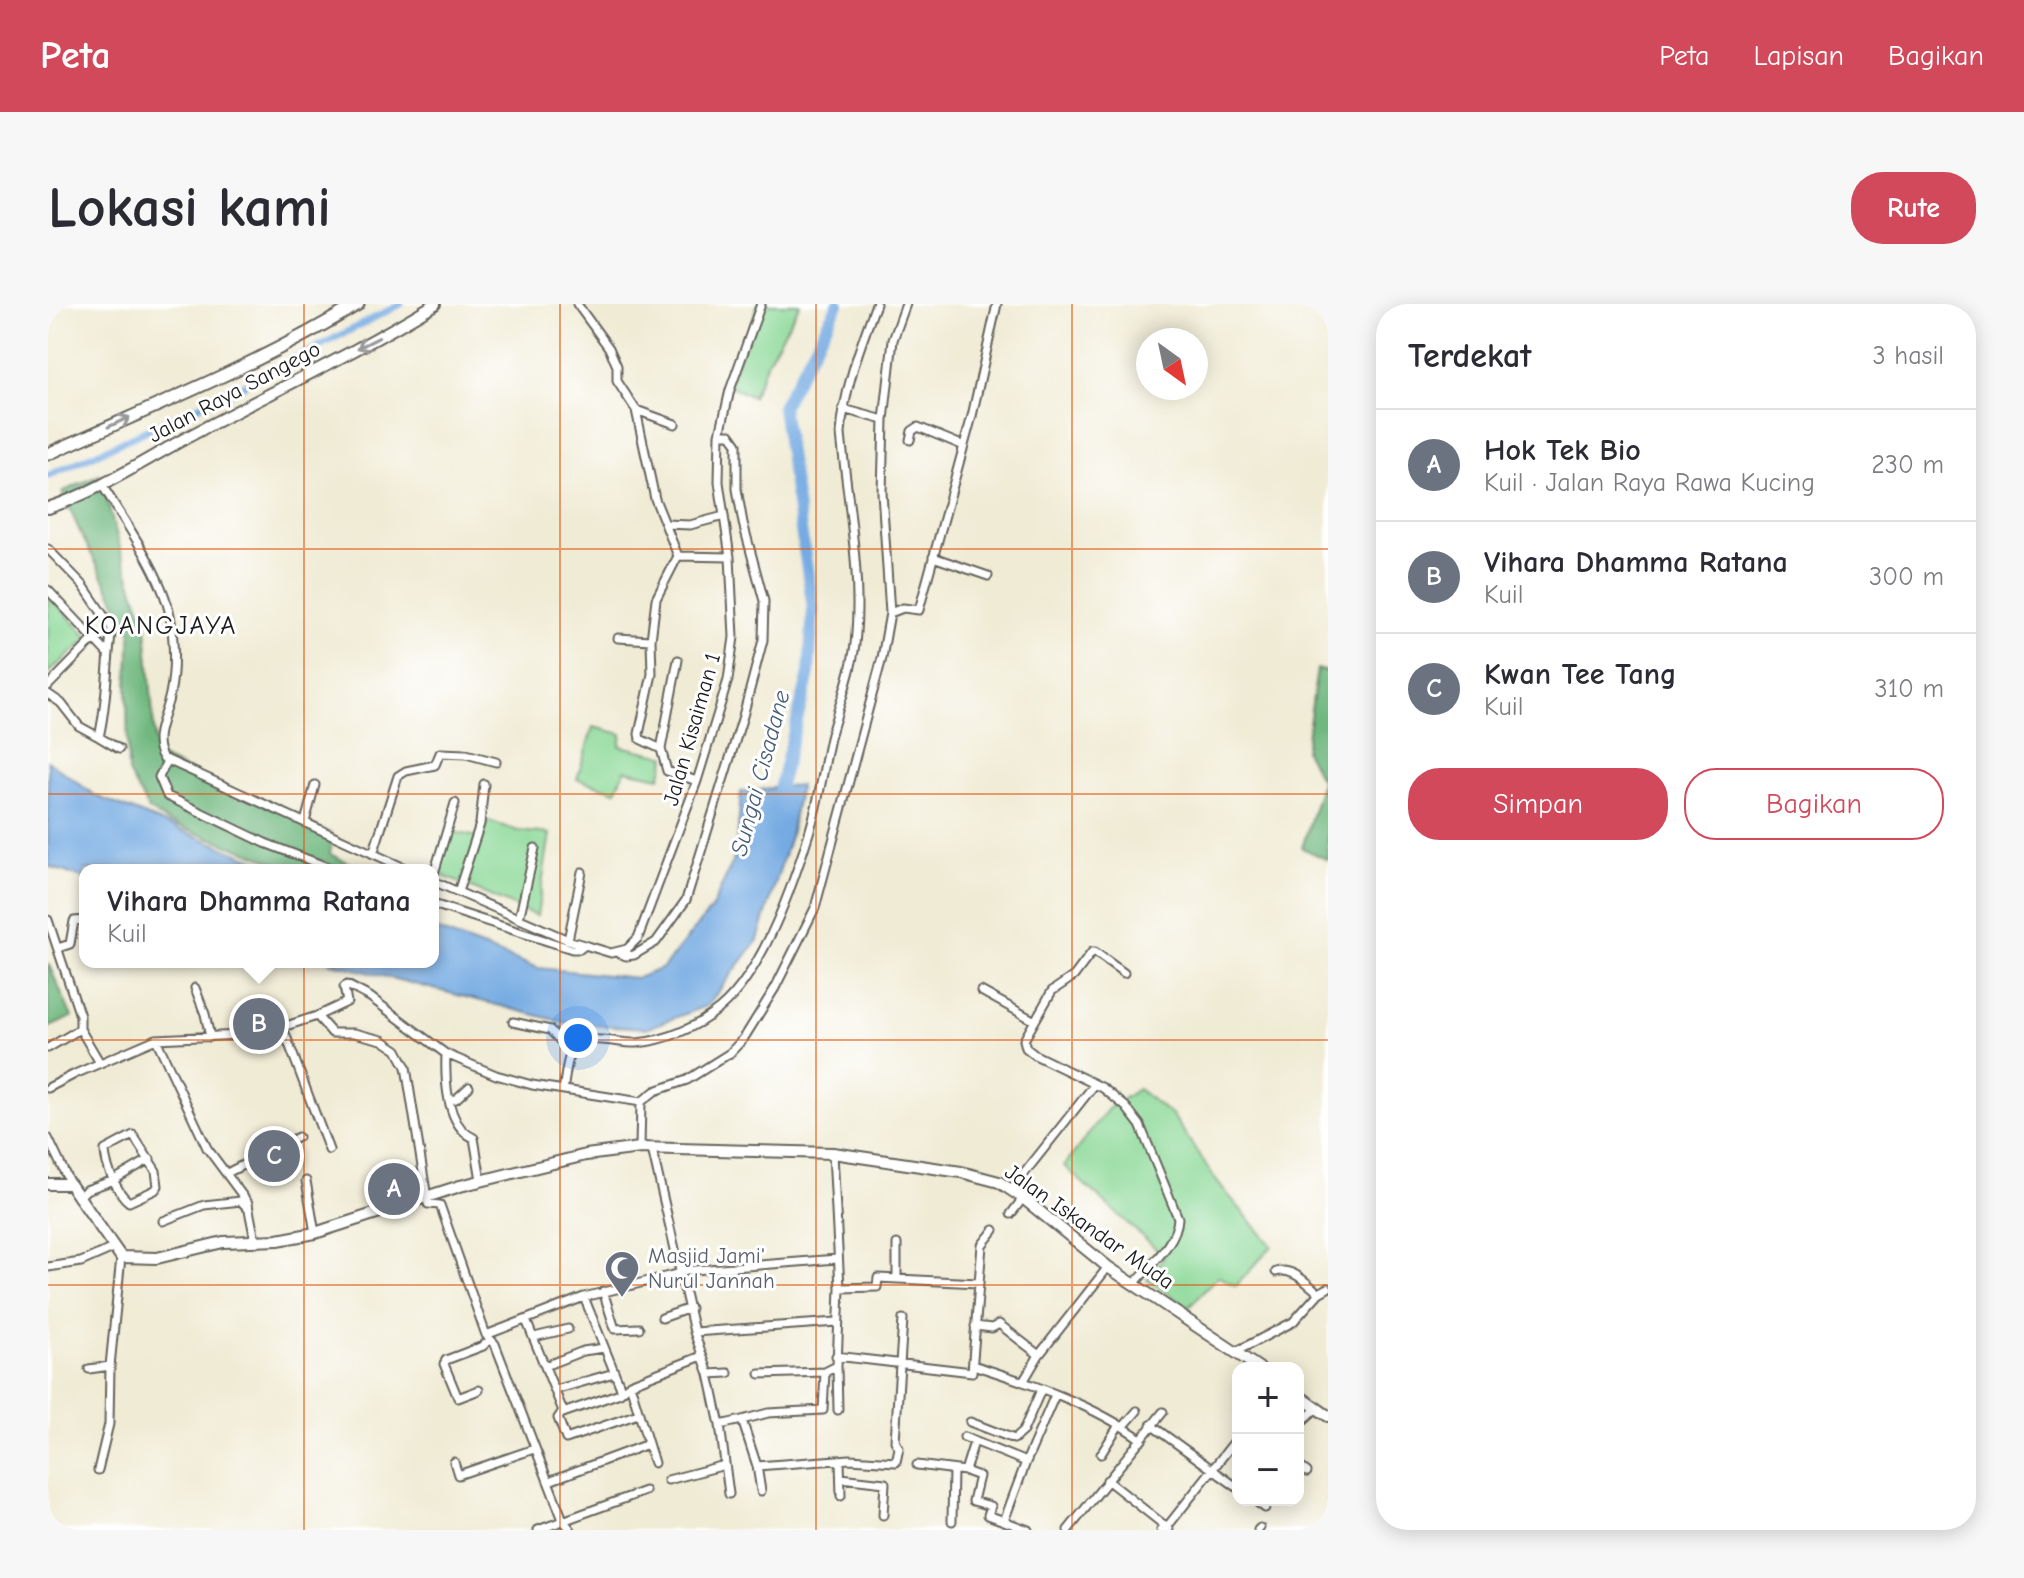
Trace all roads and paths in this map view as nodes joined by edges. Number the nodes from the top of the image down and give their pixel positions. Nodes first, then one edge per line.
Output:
1 (358, 304) edge
2 (435, 304) edge
3 (577, 304) edge
4 (761, 304) edge
5 (876, 304) edge
6 (906, 304) edge
7 (997, 304) edge
8 (843, 409) junction
9 (636, 410) junction
10 (884, 420) junction
11 (675, 424) dead end
12 (720, 434) junction
13 (910, 440) dead end
14 (964, 446) junction
15 (48, 454) edge
16 (102, 485) junction
17 (937, 506) dead end
18 (48, 508) edge
19 (948, 508) junction
20 (724, 516) junction
21 (666, 524) junction
22 (48, 549) edge
23 (678, 556) junction
24 (730, 557) junction
25 (933, 557) junction
26 (988, 576) dead end
27 (48, 590) edge
28 (890, 613) junction
29 (618, 638) dead end
30 (94, 639) junction
31 (651, 640) junction
32 (108, 654) junction
33 (678, 660) dead end
34 (48, 686) edge
35 (48, 694) edge
36 (99, 737) junction
37 (119, 749) dead end
38 (661, 749) junction
39 (167, 761) junction
40 (496, 762) dead end
41 (697, 781) junction
42 (484, 784) dead end
43 (315, 785) dead end
44 (455, 803) dead end
45 (305, 822) junction
46 (535, 848) dead end
47 (373, 854) junction
48 (319, 864) edge
49 (396, 864) edge
50 (437, 864) edge
51 (582, 872) dead end
52 (439, 882) edge
53 (458, 892) junction
54 (439, 906) edge
55 (519, 919) junction
56 (48, 920) edge
57 (79, 921) edge
58 (568, 940) junction
59 (585, 945) junction
60 (58, 948) junction
61 (619, 953) junction
62 (1124, 973) dead end
63 (195, 988) dead end
64 (981, 991) dead end
65 (317, 1016) junction
66 (1035, 1021) junction
67 (513, 1022) dead end
68 (283, 1028) junction
69 (80, 1029) junction
70 (210, 1037) junction
71 (156, 1039) junction
72 (48, 1048) edge
73 (571, 1052) junction
74 (446, 1054) junction
75 (100, 1063) junction
76 (1095, 1084) junction
77 (469, 1087) dead end
78 (48, 1088) edge
79 (563, 1090) junction
80 (449, 1100) junction
81 (641, 1102) junction
82 (298, 1137) dead end
83 (48, 1138) edge
84 (646, 1148) junction
85 (329, 1150) dead end
86 (833, 1153) junction
87 (150, 1159) junction
88 (227, 1173) junction
89 (114, 1180) junction
90 (481, 1180) junction
91 (306, 1181) dead end
92 (48, 1184) edge
93 (70, 1184) junction
94 (1011, 1190) junction
95 (427, 1197) junction
96 (78, 1198) junction
97 (1023, 1198) junction
98 (249, 1210) junction
99 (1011, 1214) dead end
100 (163, 1221) dead end
101 (994, 1230) dead end
102 (315, 1233) junction
103 (255, 1240) junction
104 (897, 1244) dead end
105 (117, 1253) junction
106 (837, 1259) junction
107 (48, 1267) edge
108 (1108, 1267) junction
109 (681, 1272) junction
110 (1276, 1272) dead end
111 (897, 1279) junction
112 (978, 1283) junction
113 (1135, 1283) junction
114 (840, 1288) junction
115 (1328, 1288) edge
116 (603, 1291) junction
117 (1319, 1293) junction
118 (584, 1297) junction
119 (690, 1308) junction
120 (662, 1318) dead end
121 (903, 1319) dead end
122 (526, 1320) junction
123 (837, 1322) junction
124 (975, 1326) junction
125 (639, 1328) dead end
126 (568, 1329) dead end
127 (694, 1332) junction
128 (488, 1337) junction
129 (534, 1337) junction
130 (604, 1348) junction
131 (1235, 1352) junction
132 (1039, 1355) junction
133 (702, 1356) junction
134 (836, 1356) junction
135 (1250, 1362) edge
136 (899, 1363) junction
137 (973, 1365) junction
138 (110, 1366) junction
139 (545, 1366) junction
140 (837, 1366) junction
141 (89, 1369) dead end
142 (825, 1372) junction
143 (614, 1373) junction
144 (728, 1373) dead end
145 (709, 1374) junction
146 (760, 1374) dead end
147 (1023, 1382) junction
148 (630, 1384) junction
149 (479, 1390) dead end
150 (555, 1390) junction
151 (1041, 1390) junction
152 (622, 1391) junction
153 (1055, 1395) junction
154 (1304, 1399) edge
155 (1317, 1408) junction
156 (838, 1410) dead end
157 (1137, 1411) dead end
158 (1163, 1412) dead end
159 (563, 1413) junction
160 (638, 1414) junction
161 (1328, 1416) edge
162 (742, 1420) junction
163 (1304, 1420) edge
164 (970, 1422) dead end
165 (720, 1425) junction
166 (1122, 1425) junction
167 (1151, 1425) junction
168 (964, 1437) dead end
169 (1142, 1440) junction
170 (974, 1442) junction
171 (648, 1444) junction
172 (1232, 1444) edge
173 (534, 1449) junction
174 (1101, 1454) dead end
175 (840, 1460) junction
176 (454, 1462) dead end
177 (1026, 1462) junction
178 (654, 1463) dead end
179 (725, 1465) junction
180 (917, 1465) dead end
181 (757, 1466) junction
182 (1213, 1468) junction
183 (98, 1470) dead end
184 (953, 1470) junction
185 (1304, 1470) edge
186 (965, 1471) junction
187 (1307, 1472) dead end
188 (841, 1478) junction
189 (668, 1480) dead end
190 (1107, 1480) junction
191 (549, 1481) junction
192 (1232, 1483) edge
193 (645, 1491) dead end
194 (761, 1491) dead end
195 (729, 1494) dead end
196 (841, 1496) dead end
197 (1262, 1506) edge
198 (1265, 1508) dead end
199 (883, 1515) dead end
200 (563, 1520) junction
201 (952, 1521) dead end
202 (1004, 1521) junction
203 (1166, 1529) edge
204 (538, 1530) edge
205 (571, 1530) edge
206 (1028, 1530) edge
207 (1068, 1530) edge

15 -> 1 main road
2 -> 16 street, Jalan Raya Sangego
3 - 9 street
4 - 12 street, Jalan Kisaiman 1
5 - 8 street
6 - 10 street
7 - 14 street
8 - 10 street
8 - 73 street
9 - 11 street
9 - 21 street
10 - 28 street
12 - 20 street, Jalan Kisaiman 1
12 - 61 street
13 - 14 street
14 - 19 street
16 - 18 street, Jalan Raya Sangego
16 - 39 street
17 - 19 street
19 - 25 street
20 - 21 street
20 - 24 street, Jalan Kisaiman 1
21 - 23 street
22 - 32 street
23 - 24 street
23 - 31 street
24 - 41 street, Jalan Kisaiman 1
25 - 26 street
25 - 28 street
27 - 30 street
28 - 81 street
29 - 31 street
30 - 32 street
30 - 34 street
31 - 38 street
32 - 36 street
33 - 38 street
35 - 36 street
36 - 37 street
38 - 41 street
39 - 45 street
39 - 48 street
40 - 47 street
41 - 61 street, Jalan Kisaiman 1
42 - 53 street
43 - 45 street
44 - 50 street
45 - 47 street
46 - 55 street
47 - 49 street
51 - 58 street
52 - 53 street
53 - 55 street
54 - 59 street
55 - 58 street
56 - 60 street
57 - 60 street
58 - 59 street
59 - 61 street
60 - 69 street
62 - 66 street
63 - 70 street
64 - 66 street
65 - 68 street
65 - 74 street
65 - 95 street
66 - 76 street
67 - 73 street
68 - 70 street
68 - 85 street
69 - 72 street
69 - 75 street
70 - 71 street
71 - 75 street
71 - 88 street
73 - 79 street
74 - 79 street
74 - 80 street
75 - 78 street
76 - 94 street
76 - 113 street
77 - 80 street
79 - 81 street
80 - 90 street
81 - 84 street
82 - 88 street
83 - 93 street
84 - 86 street, Jalan Iskandar Muda
84 - 90 street, Jalan Iskandar Muda
84 - 109 street
86 - 94 street, Jalan Iskandar Muda
86 - 106 street
87 - 89 street
87 - 89 street
87 - 89 street
88 - 98 street
89 - 96 street
90 - 95 street, Jalan Iskandar Muda
91 - 102 street
92 - 93 street
93 - 96 street
94 - 97 street, Jalan Iskandar Muda
95 - 102 street, Jalan Iskandar Muda
95 - 128 street
96 - 105 street
97 - 99 street
97 - 108 street, Jalan Iskandar Muda
98 - 100 street
98 - 103 street
101 - 112 street
102 - 103 street, Jalan Iskandar Muda
103 - 105 street, Jalan Iskandar Muda
104 - 111 street
105 - 107 street
105 - 138 street
106 - 109 street
106 - 114 street
108 - 113 street, Jalan Iskandar Muda
108 - 132 street
109 - 116 street
109 - 119 street
110 - 117 street
111 - 112 street
111 - 114 street
112 - 124 street
113 - 131 street, Jalan Iskandar Muda
114 - 123 street
115 - 117 street
116 - 118 street
116 - 125 street
117 - 131 street
118 - 122 street
118 - 130 street
119 - 120 street
119 - 127 street
121 - 136 street
122 - 128 street
122 - 129 street
123 - 127 street
123 - 134 street
124 - 132 street
124 - 137 street
126 - 129 street
127 - 133 street
128 - 149 street
128 - 173 street
129 - 139 street
130 - 139 street
130 - 143 street
131 - 135 street, Jalan Iskandar Muda
132 - 147 street
133 - 145 street
133 - 148 street
134 - 136 street
134 - 140 street
136 - 137 street
136 - 175 street
137 - 147 street
138 - 141 street
138 - 183 street
139 - 150 street
140 - 142 street
140 - 156 street
142 - 146 street
142 - 162 street
143 - 150 street
143 - 152 street
144 - 145 street
145 - 165 street
147 - 151 street
148 - 152 street
148 - 160 street
150 - 159 street
151 - 153 street
151 - 164 street
152 - 159 street
153 - 166 street
153 - 177 street
154 - 155 street
155 - 161 street
155 - 163 street
157 - 166 street
158 - 167 street
159 - 160 street
160 - 171 street
162 - 165 street
162 - 181 street
165 - 179 street
166 - 169 street
166 - 174 street
167 - 169 street
167 - 182 street
168 - 170 street
169 - 190 street
170 - 177 street
170 - 186 street
171 - 178 street
171 - 191 street
172 - 182 street
173 - 176 street
173 - 191 street
175 - 181 street
175 - 188 street
177 - 202 street
179 - 189 street
179 - 195 street
180 - 184 street
181 - 194 street
182 - 192 street
182 - 203 street
184 - 186 street
184 - 201 street
185 - 187 street
186 - 202 street
188 - 196 street
188 - 199 street
190 - 203 street
190 - 207 street
191 - 200 street
193 - 200 street
197 - 198 street
200 - 204 street
200 - 205 street
202 - 206 street

